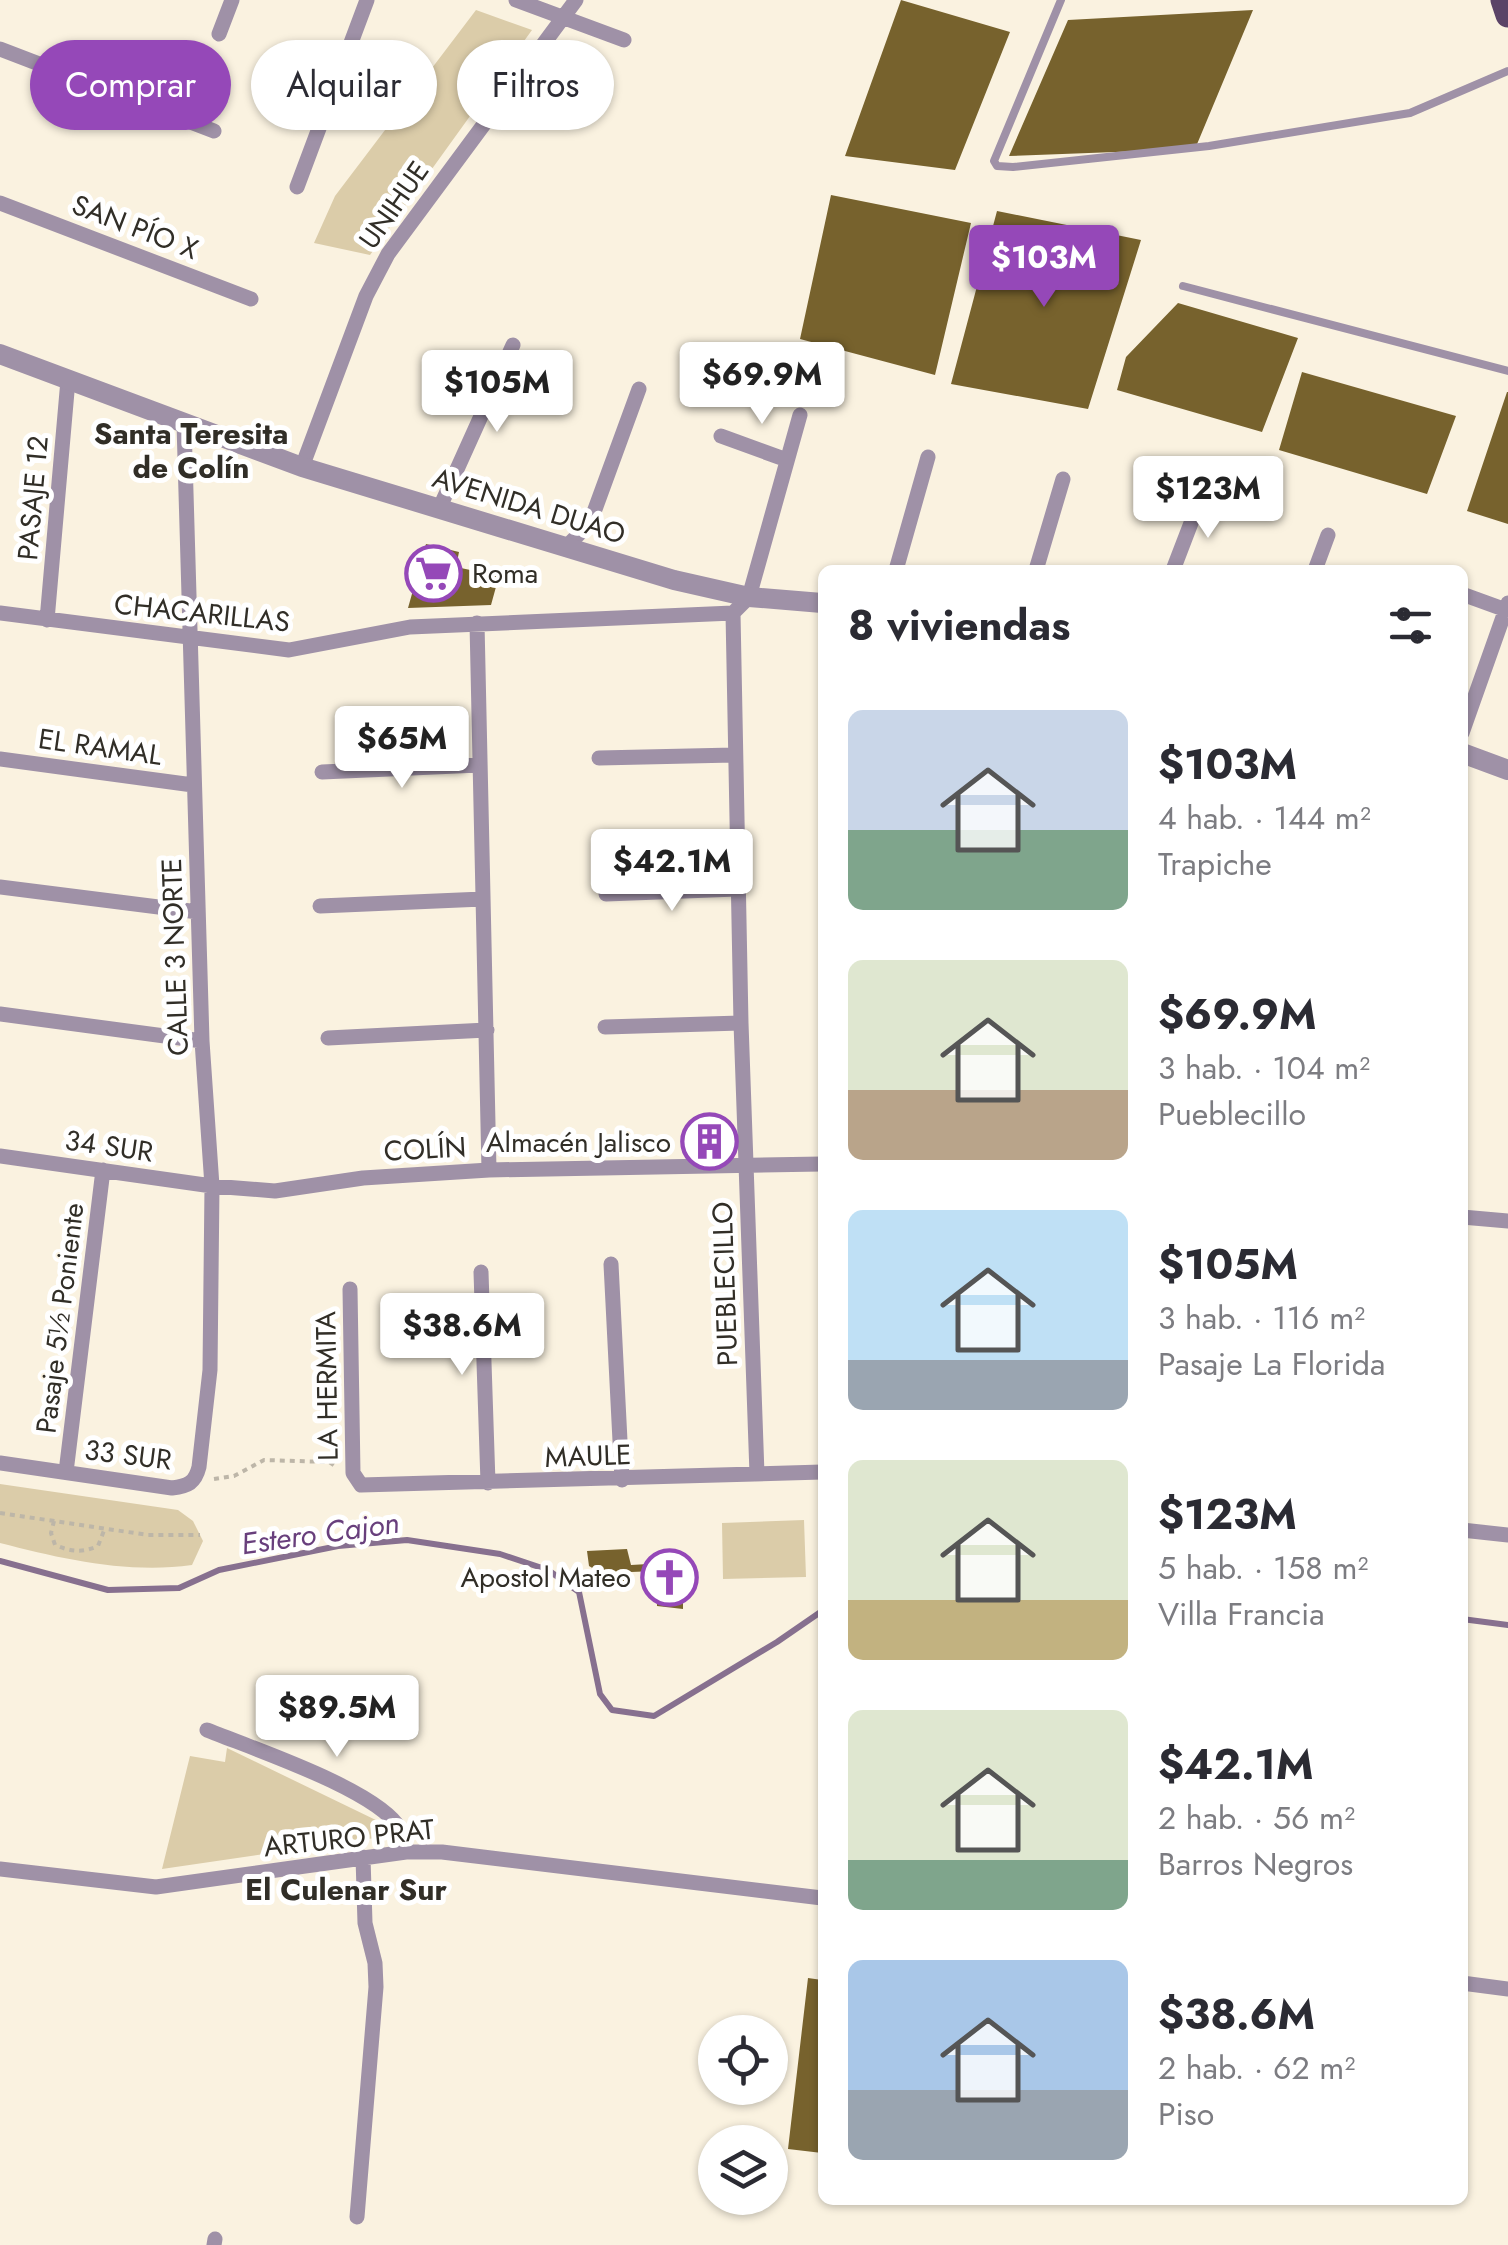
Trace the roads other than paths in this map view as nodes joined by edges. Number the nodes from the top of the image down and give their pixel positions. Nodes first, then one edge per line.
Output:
1 (232, 0) edge
2 (367, 0) edge
3 (516, 0) edge
4 (576, 0) edge
5 (1061, 0) edge
6 (1503, 0) edge
7 (1508, 15) edge
8 (563, 17) junction
9 (220, 34) dead end
10 (624, 40) dead end
11 (0, 49) edge
12 (1508, 72) edge
13 (214, 131) dead end
14 (297, 186) dead end
15 (0, 203) edge
16 (1184, 286) dead end
17 (251, 298) dead end
18 (513, 344) dead end
19 (0, 354) edge
20 (1508, 371) edge
21 (68, 380) junction
22 (639, 389) dead end
23 (800, 415) dead end
24 (184, 424) junction
25 (721, 436) dead end
26 (928, 457) dead end
27 (786, 460) junction
28 (302, 467) junction
29 (1063, 479) dead end
30 (1201, 497) dead end
31 (440, 507) junction
32 (1328, 536) dead end
33 (567, 546) junction
34 (897, 565) edge
35 (1037, 565) edge
36 (1175, 565) edge
37 (1317, 565) edge
38 (1468, 596) edge
39 (749, 597) junction
40 (818, 603) edge
41 (1507, 607) edge
42 (733, 613) junction
43 (0, 614) edge
44 (48, 620) junction
45 (477, 624) junction
46 (190, 640) junction
47 (1468, 716) edge
48 (734, 755) junction
49 (1468, 755) edge
50 (599, 758) dead end
51 (0, 759) edge
52 (479, 765) junction
53 (1508, 770) edge
54 (322, 772) dead end
55 (193, 785) junction
56 (0, 887) edge
57 (738, 889) junction
58 (606, 894) dead end
59 (484, 898) junction
60 (320, 906) dead end
61 (198, 912) junction
62 (0, 1014) edge
63 (741, 1023) junction
64 (605, 1027) dead end
65 (487, 1030) junction
66 (328, 1038) dead end
67 (202, 1041) junction
68 (0, 1156) edge
69 (818, 1164) edge
70 (746, 1165) junction
71 (103, 1170) junction
72 (489, 1170) junction
73 (212, 1186) junction
74 (1468, 1217) edge
75 (1508, 1222) edge
76 (611, 1264) dead end
77 (480, 1272) dead end
78 (350, 1289) dead end
79 (0, 1463) edge
80 (66, 1472) junction
81 (818, 1472) edge
82 (757, 1474) junction
83 (622, 1480) junction
84 (356, 1482) joint
85 (488, 1483) junction
86 (190, 1484) joint
87 (1508, 1527) edge
88 (1468, 1531) edge
89 (1508, 1535) edge
90 (207, 1730) dead end
91 (406, 1852) junction
92 (363, 1857) junction
93 (0, 1869) edge
94 (818, 1898) edge
95 (1468, 1984) edge
96 (1508, 1989) edge
97 (356, 2216) dead end

1 - 9 street
2 - 14 street
3 - 8 street
4 - 8 street, UNIHUE
5 - 12 lane
6 - 7 main road
8 - 10 street
8 - 28 street, UNIHUE
11 - 13 street
15 - 17 street, SAN PÍO X
16 - 20 lane
18 - 31 street
19 - 21 street, AVENIDA DUAO
21 - 24 street, AVENIDA DUAO
21 - 44 street, PASAJE 12
22 - 33 street
23 - 27 street
24 - 28 street, AVENIDA DUAO
24 - 46 street, CALLE 3 NORTE
25 - 27 street
26 - 34 street
27 - 39 street
28 - 31 street, AVENIDA DUAO
29 - 35 street
30 - 36 street
31 - 33 street, AVENIDA DUAO
32 - 37 street
33 - 39 street, AVENIDA DUAO
38 - 41 street
39 - 40 street, AVENIDA DUAO
39 - 42 street
41 - 47 street
42 - 45 street, CHACARILLAS
42 - 48 street, PUEBLECILLO
43 - 44 street, CHACARILLAS
44 - 46 street, CHACARILLAS
45 - 46 street, CHACARILLAS
45 - 52 street
46 - 55 street, CALLE 3 NORTE
48 - 50 street
48 - 57 street, PUEBLECILLO
49 - 53 street
51 - 55 street, EL RAMAL
52 - 54 street
52 - 59 street
55 - 61 street, CALLE 3 NORTE
56 - 61 street
57 - 58 street
57 - 63 street, PUEBLECILLO
59 - 60 street
59 - 65 street
61 - 67 street, CALLE 3 NORTE
62 - 67 street
63 - 64 street
63 - 70 street, PUEBLECILLO
65 - 66 street
65 - 72 street
67 - 73 street, CALLE 3 NORTE
68 - 71 street, 34 SUR
69 - 70 street, COLÍN
70 - 72 street, COLÍN
70 - 82 street, PUEBLECILLO
71 - 73 street, 34 SUR
71 - 80 street, Pasaje 5½ Poniente
72 - 73 street, COLÍN
73 - 86 street, CALLE 3 NORTE
74 - 75 street
76 - 83 street
77 - 85 street
78 - 84 street, LA HERMITA
79 - 80 street, 33 SUR
80 - 86 street, 33 SUR
81 - 82 street, MAULE
82 - 83 street, MAULE
83 - 85 street, MAULE
84 - 85 street, MAULE
87 - 89 street
88 - 89 street
90 - 91 street
91 - 92 street, ARTURO PRAT
91 - 94 street, ARTURO PRAT
92 - 93 street, ARTURO PRAT
92 - 97 street
95 - 96 street

